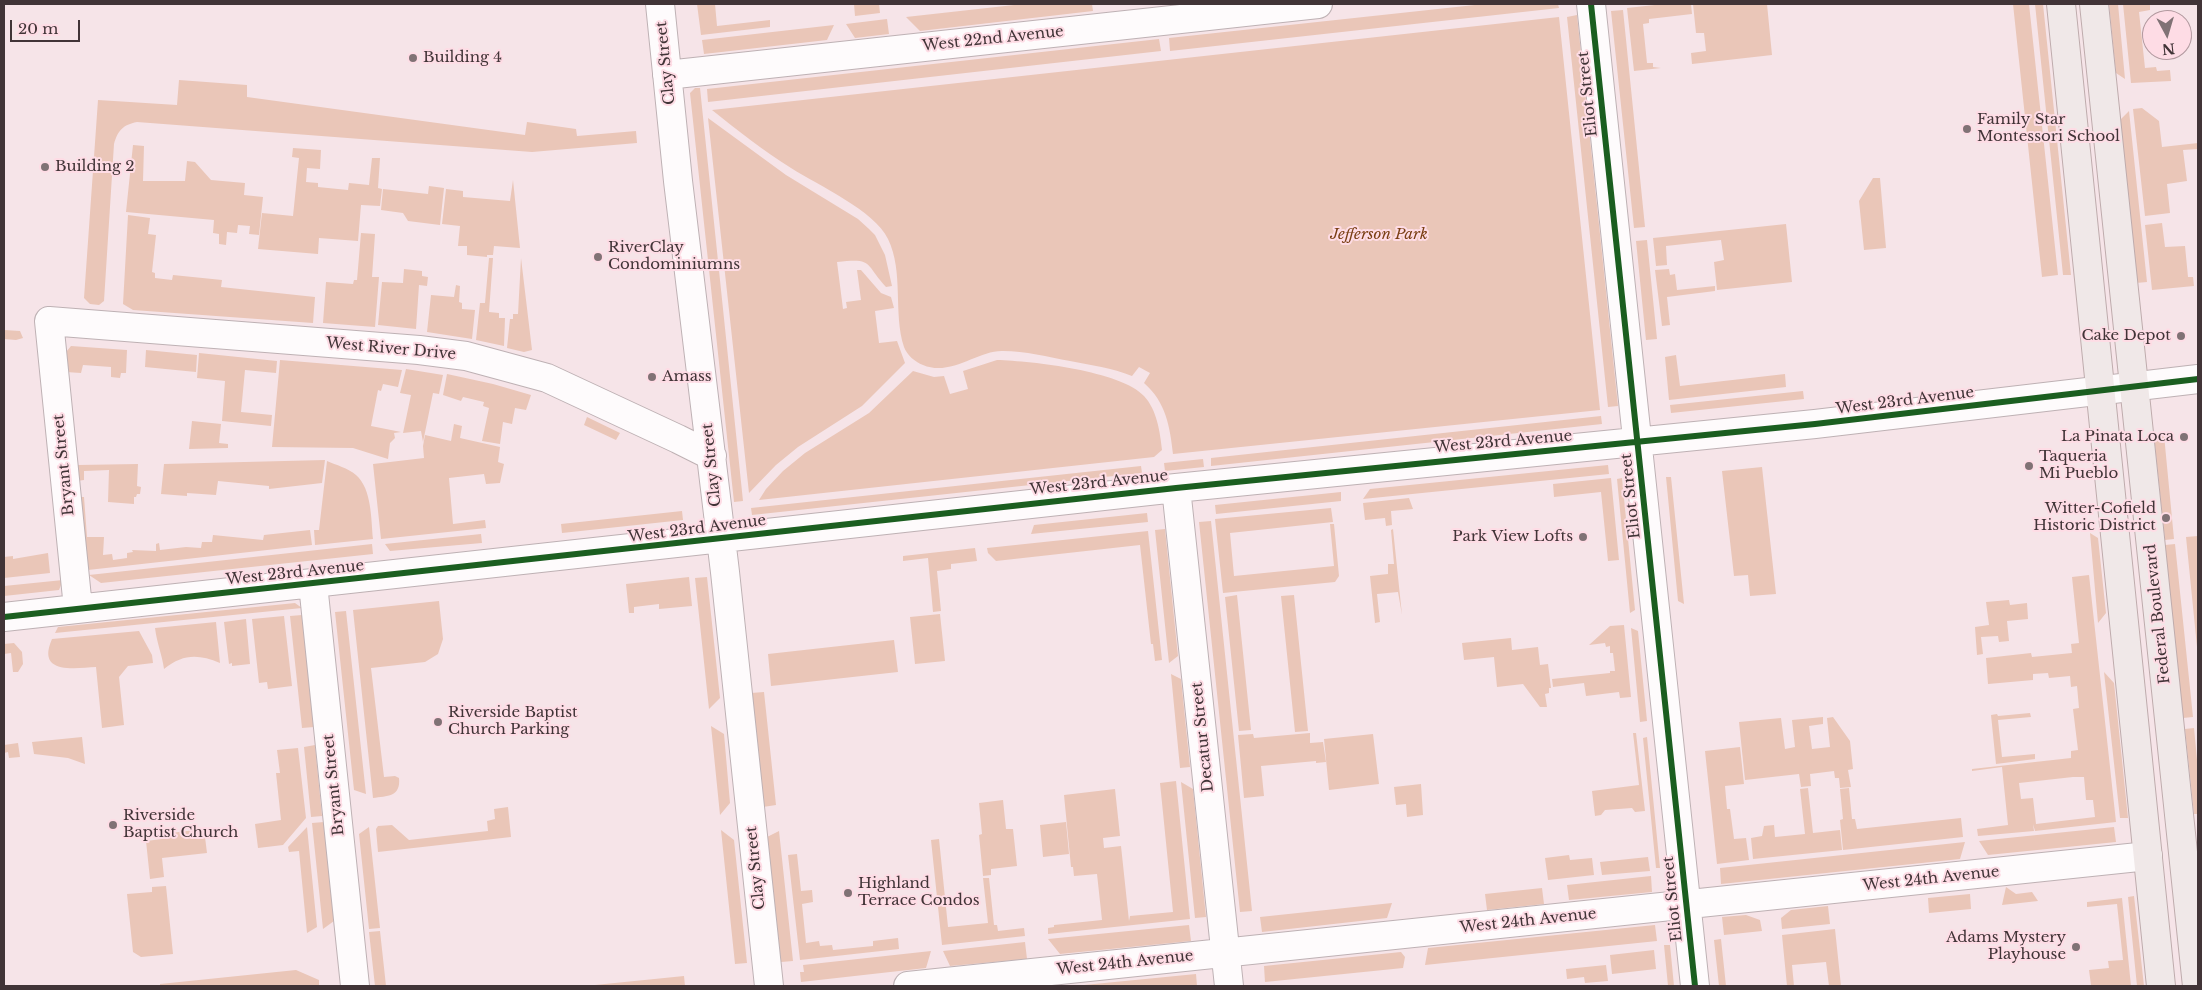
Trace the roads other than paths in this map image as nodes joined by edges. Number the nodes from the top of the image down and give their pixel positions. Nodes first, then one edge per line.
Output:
1 (660, 4) edge
2 (1318, 4) edge
3 (1591, 4) edge
4 (2061, 4) edge
5 (2094, 4) edge
6 (1129, 14) edge
7 (667, 75) junction
8 (50, 322) joint
9 (2198, 379) edge
10 (2134, 386) junction
11 (2101, 390) junction
12 (1638, 441) junction
13 (712, 456) junction
14 (1176, 488) junction
15 (721, 538) junction
16 (313, 584) junction
17 (78, 608) junction
18 (4, 617) edge
19 (2191, 855) edge
20 (2148, 856) junction
21 (1687, 905) junction
22 (1225, 953) junction
23 (354, 986) edge
24 (769, 986) edge
25 (908, 986) edge
26 (1229, 986) edge
27 (1696, 986) edge
28 (2161, 986) edge
29 (2197, 986) edge

1 - 7 street, Clay Street
2 - 6 street, West 22nd Avenue
3 - 12 street, Eliot Street
4 - 11 main road
5 - 10 main road, Federal Boulevard
6 - 7 street, West 22nd Avenue
7 - 13 street, Clay Street
8 - 13 street, West River Drive
8 - 17 street, Bryant Street
9 - 10 street, West 23rd Avenue
10 - 11 street, West 23rd Avenue
10 - 19 main road, Federal Boulevard
11 - 12 street, West 23rd Avenue
11 - 20 main road
12 - 14 street, West 23rd Avenue
12 - 21 street, Eliot Street
13 - 15 street, Clay Street
14 - 15 street, West 23rd Avenue
14 - 22 street, Decatur Street
15 - 16 street, West 23rd Avenue
15 - 24 street, Clay Street
16 - 17 street, West 23rd Avenue
16 - 23 street, Bryant Street
17 - 18 street, West 23rd Avenue
19 - 29 main road, Federal Boulevard
20 - 21 street, West 24th Avenue
20 - 28 main road
21 - 22 street, West 24th Avenue
21 - 27 street, Eliot Street
22 - 25 street, West 24th Avenue
22 - 26 street, Decatur Street

